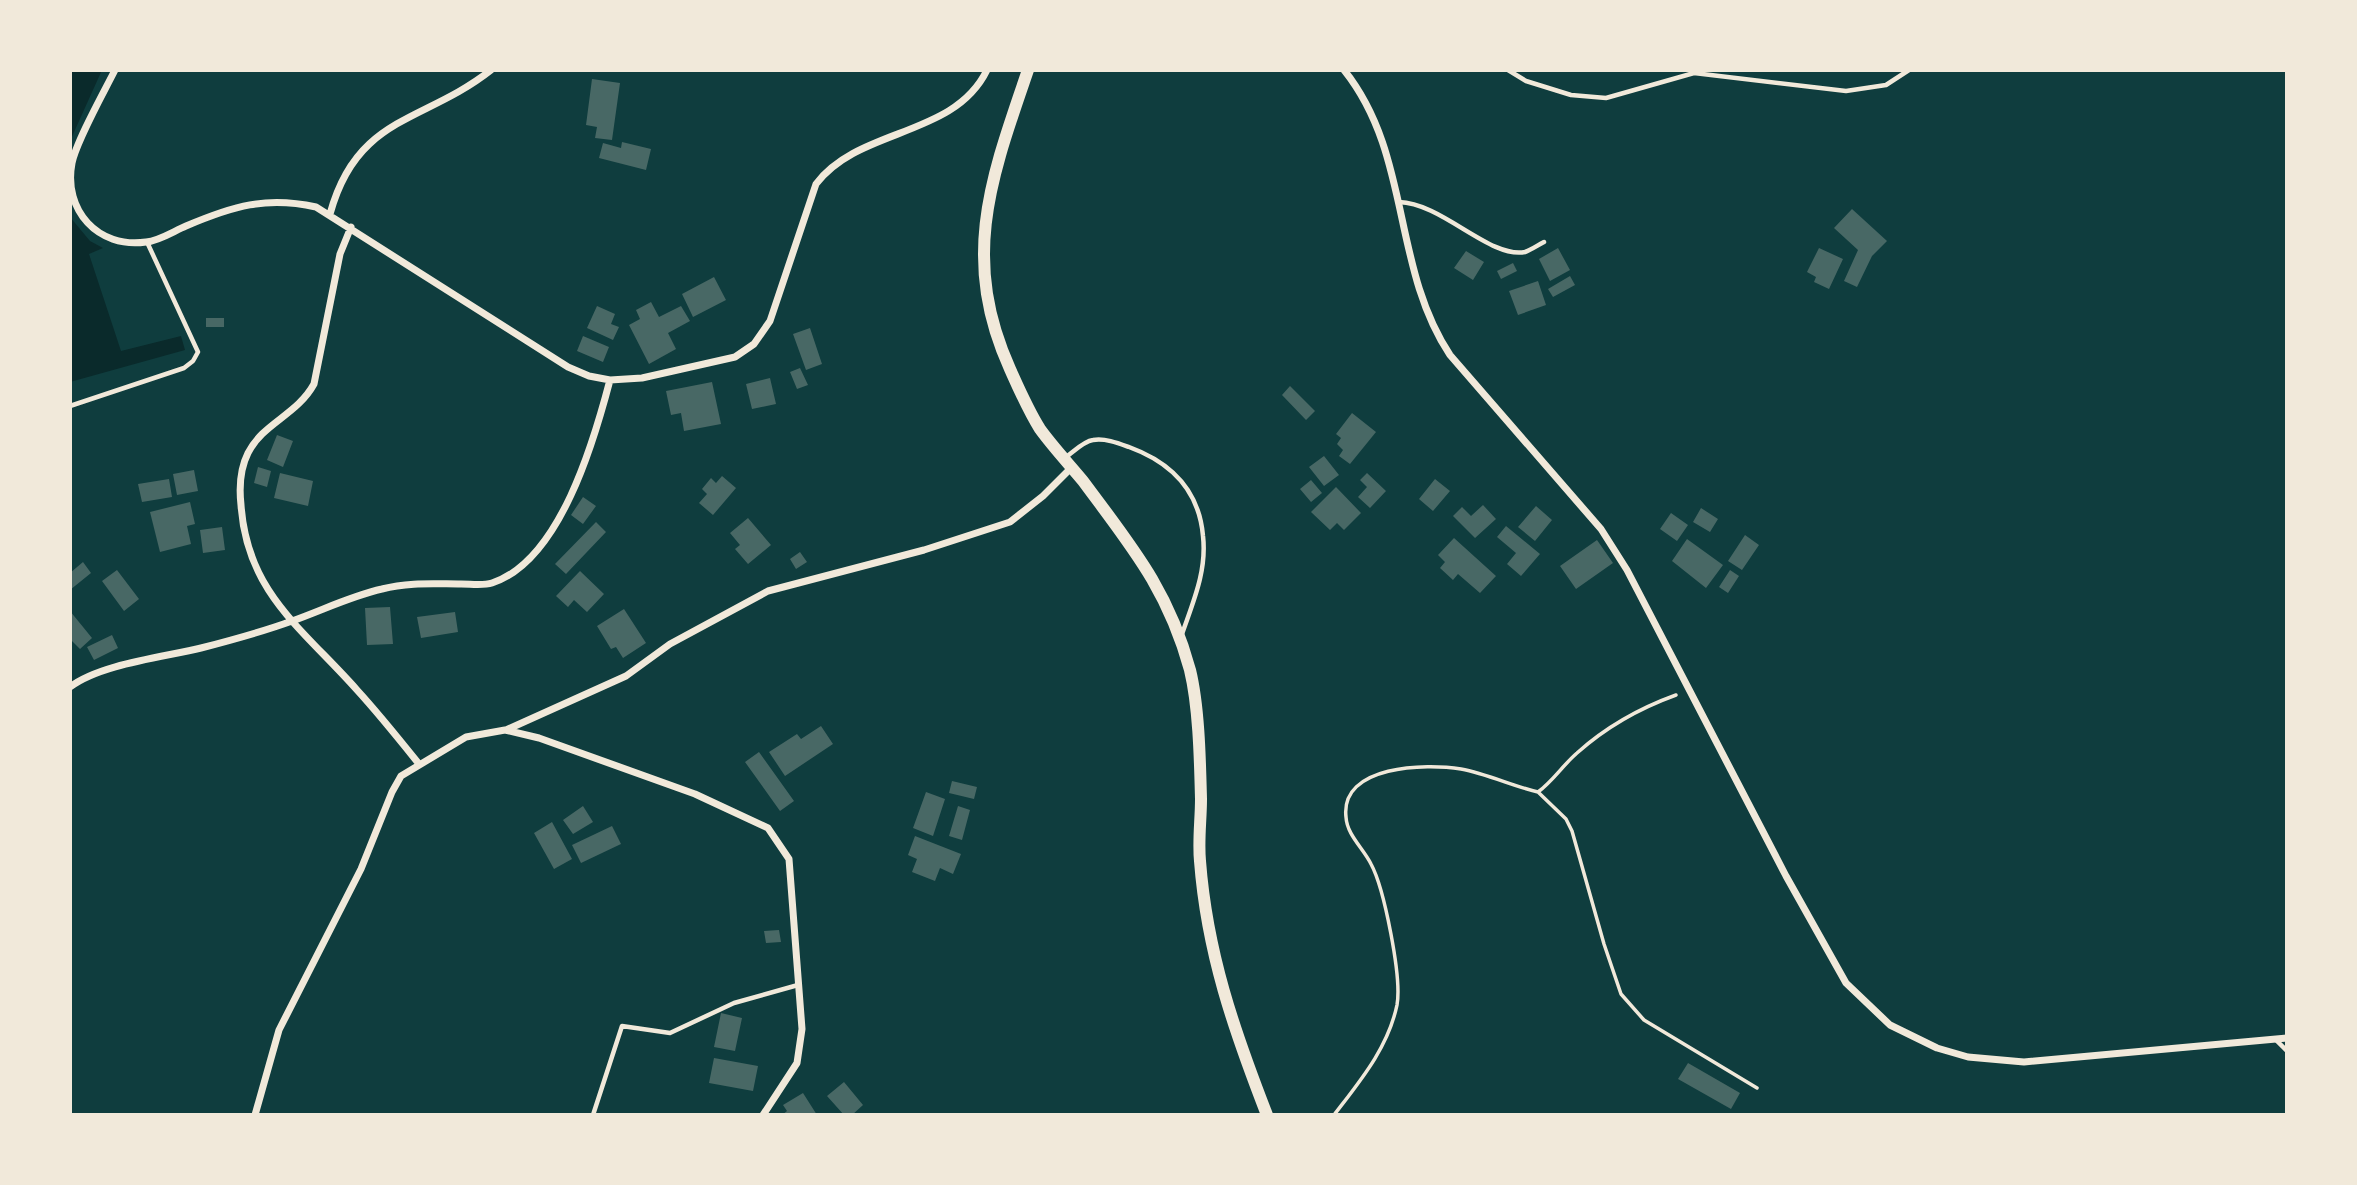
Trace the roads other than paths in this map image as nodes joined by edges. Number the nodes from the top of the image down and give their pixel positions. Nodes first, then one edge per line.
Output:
1 (115, 70) edge
2 (491, 70) edge
3 (987, 70) edge
4 (1028, 70) edge
5 (1344, 70) edge
6 (1508, 70) edge
7 (1909, 70) edge
8 (1399, 202) junction
9 (330, 214) junction
10 (351, 227) junction
11 (147, 242) junction
12 (1544, 242) dead end
13 (610, 380) junction
14 (70, 406) edge
15 (1068, 463) junction
16 (293, 621) junction
17 (1180, 638) junction
18 (70, 687) edge
19 (505, 730) junction
20 (419, 764) junction
21 (799, 985) junction
22 (2274, 1038) junction
23 (2287, 1038) edge
24 (2287, 1051) edge
25 (255, 1115) edge
26 (593, 1115) edge
27 (762, 1115) edge
28 (1267, 1115) edge

1 - 11 street
2 - 9 street
3 - 13 street
4 - 15 main road
5 - 8 street
6 - 7 lane
8 - 12 lane
8 - 22 street
9 - 10 street
9 - 11 street
10 - 13 street
10 - 16 street
11 - 14 lane
13 - 16 street
15 - 17 main road
15 - 17 lane
15 - 19 street
16 - 18 street
16 - 20 street
17 - 28 main road
19 - 20 street
19 - 21 street
20 - 25 street
21 - 26 lane
21 - 27 street
22 - 23 street
22 - 24 lane

